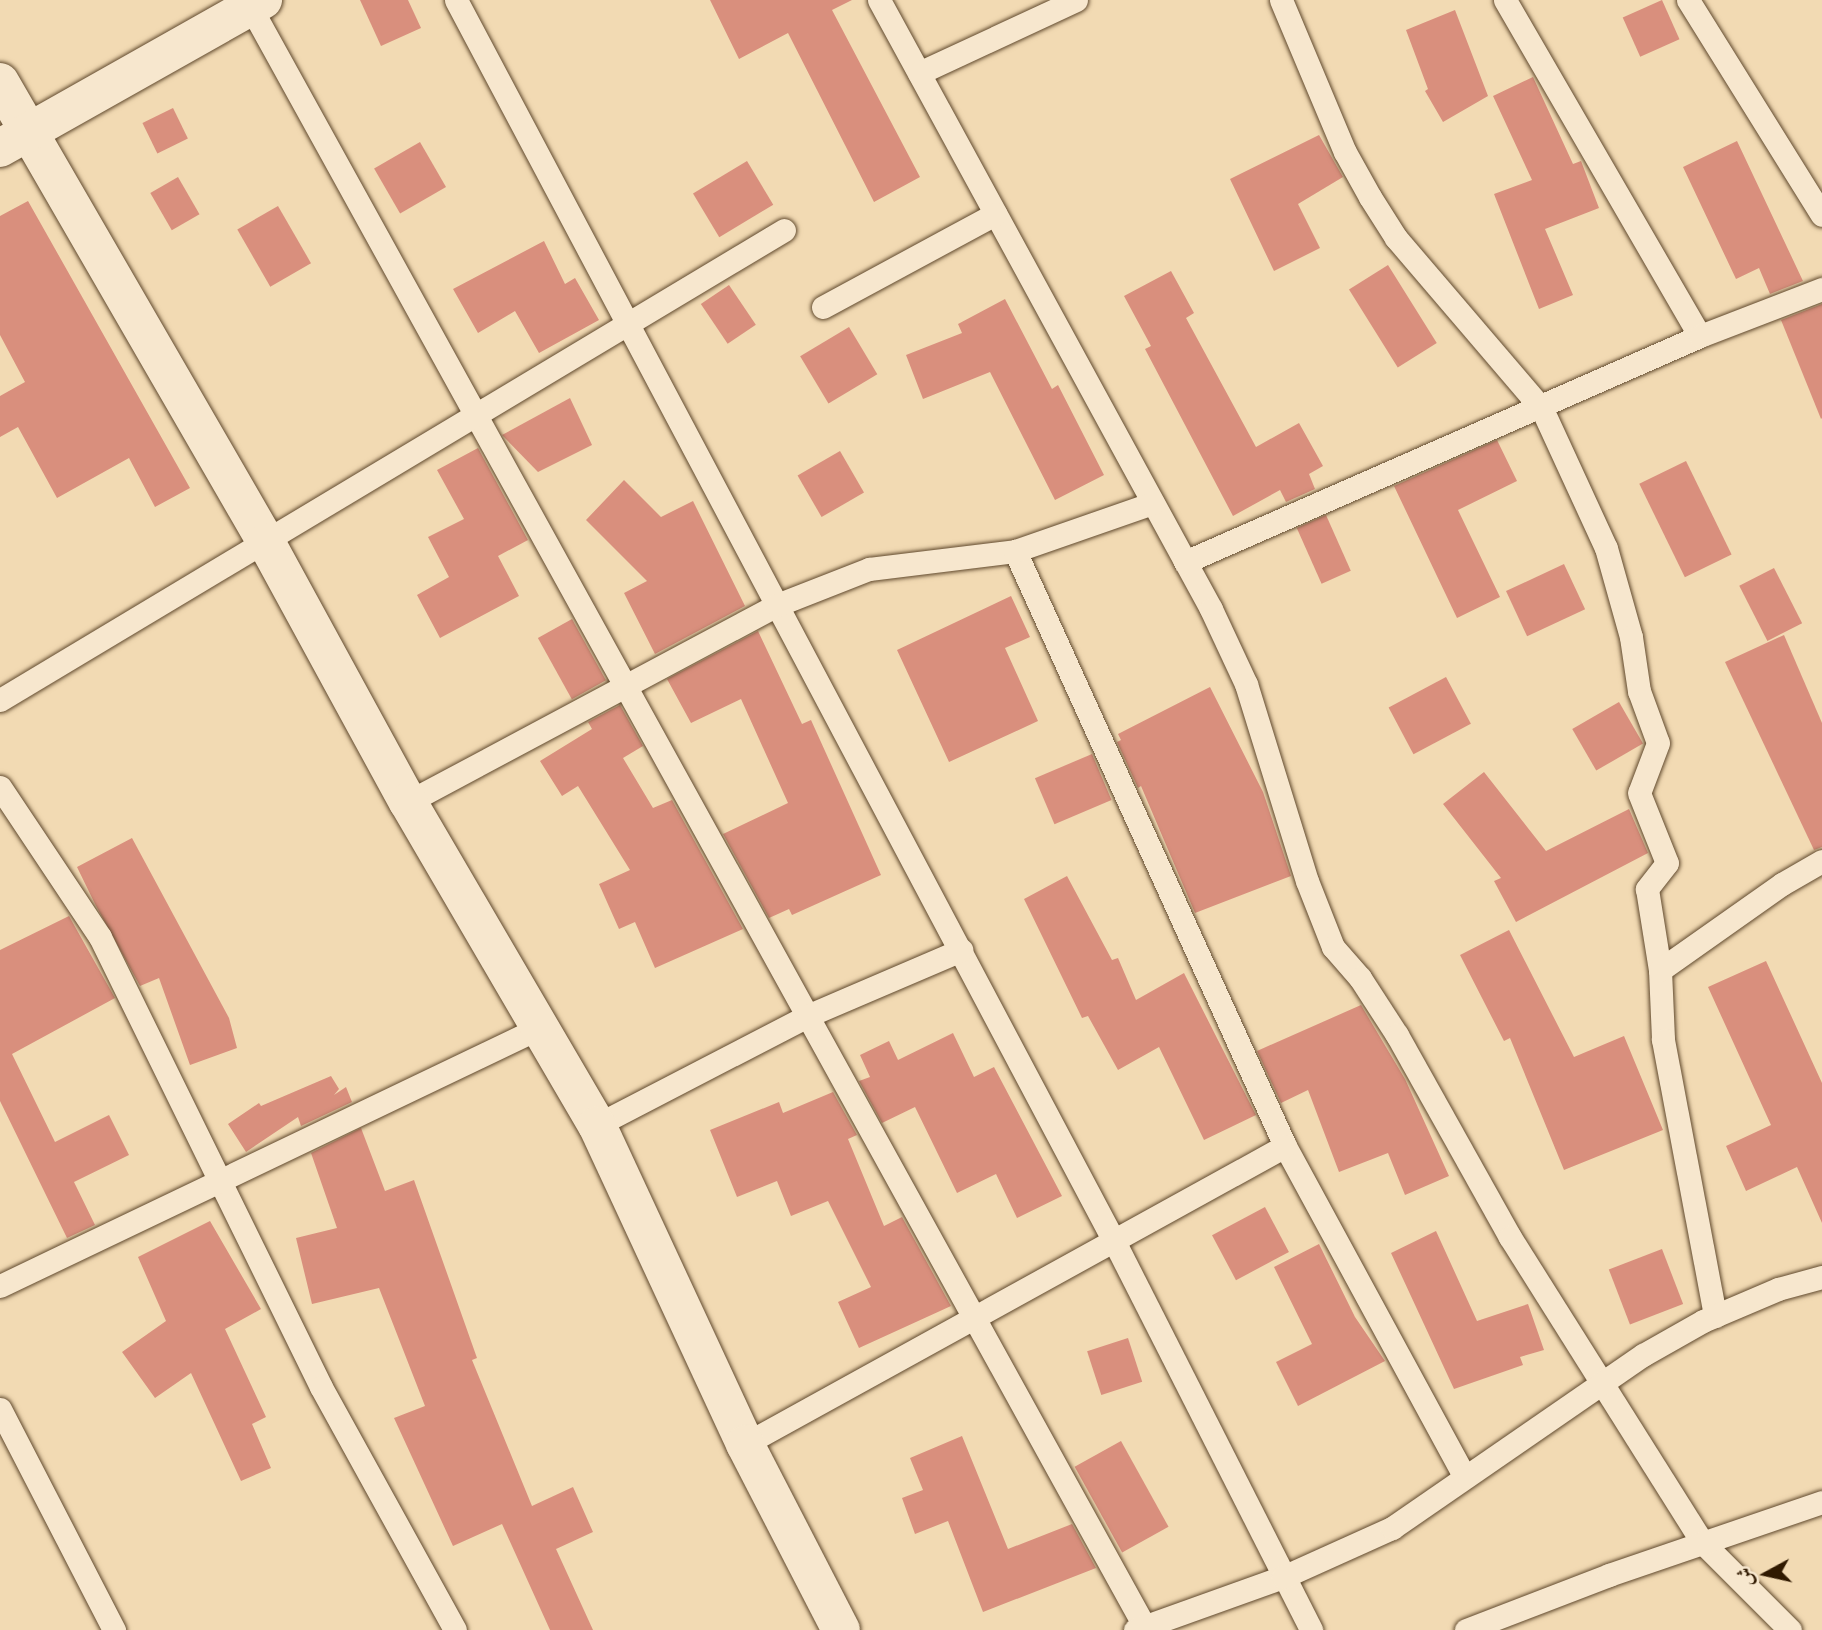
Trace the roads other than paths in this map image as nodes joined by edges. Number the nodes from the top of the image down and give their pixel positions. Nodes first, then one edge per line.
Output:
1 (456, 0) edge
2 (879, 0) edge
3 (1076, 0) edge
4 (1281, 0) edge
5 (1505, 0) edge
6 (1688, 0) edge
7 (257, 4) edge
8 (919, 73) junction
9 (0, 82) edge
10 (15, 139) edge
11 (995, 214) junction
12 (1822, 215) edge
13 (784, 230) dead end
14 (1822, 289) edge
15 (823, 307) dead end
16 (628, 325) junction
17 (1699, 336) junction
18 (1542, 409) junction
19 (475, 416) junction
20 (1153, 503) junction
21 (266, 542) junction
22 (1015, 551) junction
23 (1185, 562) junction
24 (777, 604) junction
25 (625, 685) junction
26 (0, 700) edge
27 (0, 788) edge
28 (408, 802) junction
29 (1822, 861) edge
30 (961, 950) junction
31 (1660, 970) junction
32 (807, 1016) junction
33 (541, 1027) junction
34 (597, 1125) junction
35 (1285, 1146) junction
36 (224, 1181) junction
37 (1114, 1241) junction
38 (1822, 1277) edge
39 (0, 1286) edge
40 (1715, 1316) junction
41 (975, 1320) junction
42 (1600, 1384) junction
43 (0, 1409) edge
44 (746, 1444) junction
45 (1464, 1475) junction
46 (1822, 1502) edge
47 (1703, 1543) junction
48 (1283, 1577) junction
49 (1139, 1628) edge
50 (114, 1630) edge
51 (455, 1630) edge
52 (841, 1630) edge
53 (1311, 1630) edge
54 (1466, 1630) edge
55 (1790, 1630) edge

1 - 16 lane
2 - 8 lane
3 - 8 lane
4 - 18 lane
5 - 17 lane
6 - 12 lane
7 - 10 street
7 - 19 lane
8 - 11 lane
9 - 10 street
10 - 21 street
11 - 15 lane
11 - 20 lane
13 - 16 lane
14 - 17 lane
16 - 19 lane
16 - 24 lane
17 - 18 lane
18 - 23 lane
18 - 31 lane
19 - 21 lane
19 - 25 lane
20 - 22 lane
20 - 23 lane
21 - 26 lane
21 - 28 street
22 - 24 lane
22 - 35 lane
23 - 42 lane
24 - 25 lane
24 - 30 lane
25 - 28 lane
25 - 32 lane
27 - 36 lane
28 - 33 street
29 - 31 lane
30 - 32 lane
30 - 37 lane
31 - 40 lane
32 - 34 lane
32 - 41 lane
33 - 34 street
33 - 36 lane
34 - 44 street
35 - 37 lane
35 - 45 lane
36 - 39 lane
36 - 51 lane
37 - 41 lane
37 - 48 lane
38 - 40 lane
40 - 42 lane
41 - 44 lane
41 - 49 lane
42 - 45 lane
42 - 47 lane
43 - 50 lane
44 - 52 street
45 - 48 lane
46 - 47 lane
47 - 54 lane
47 - 55 lane
48 - 49 lane
48 - 53 lane

